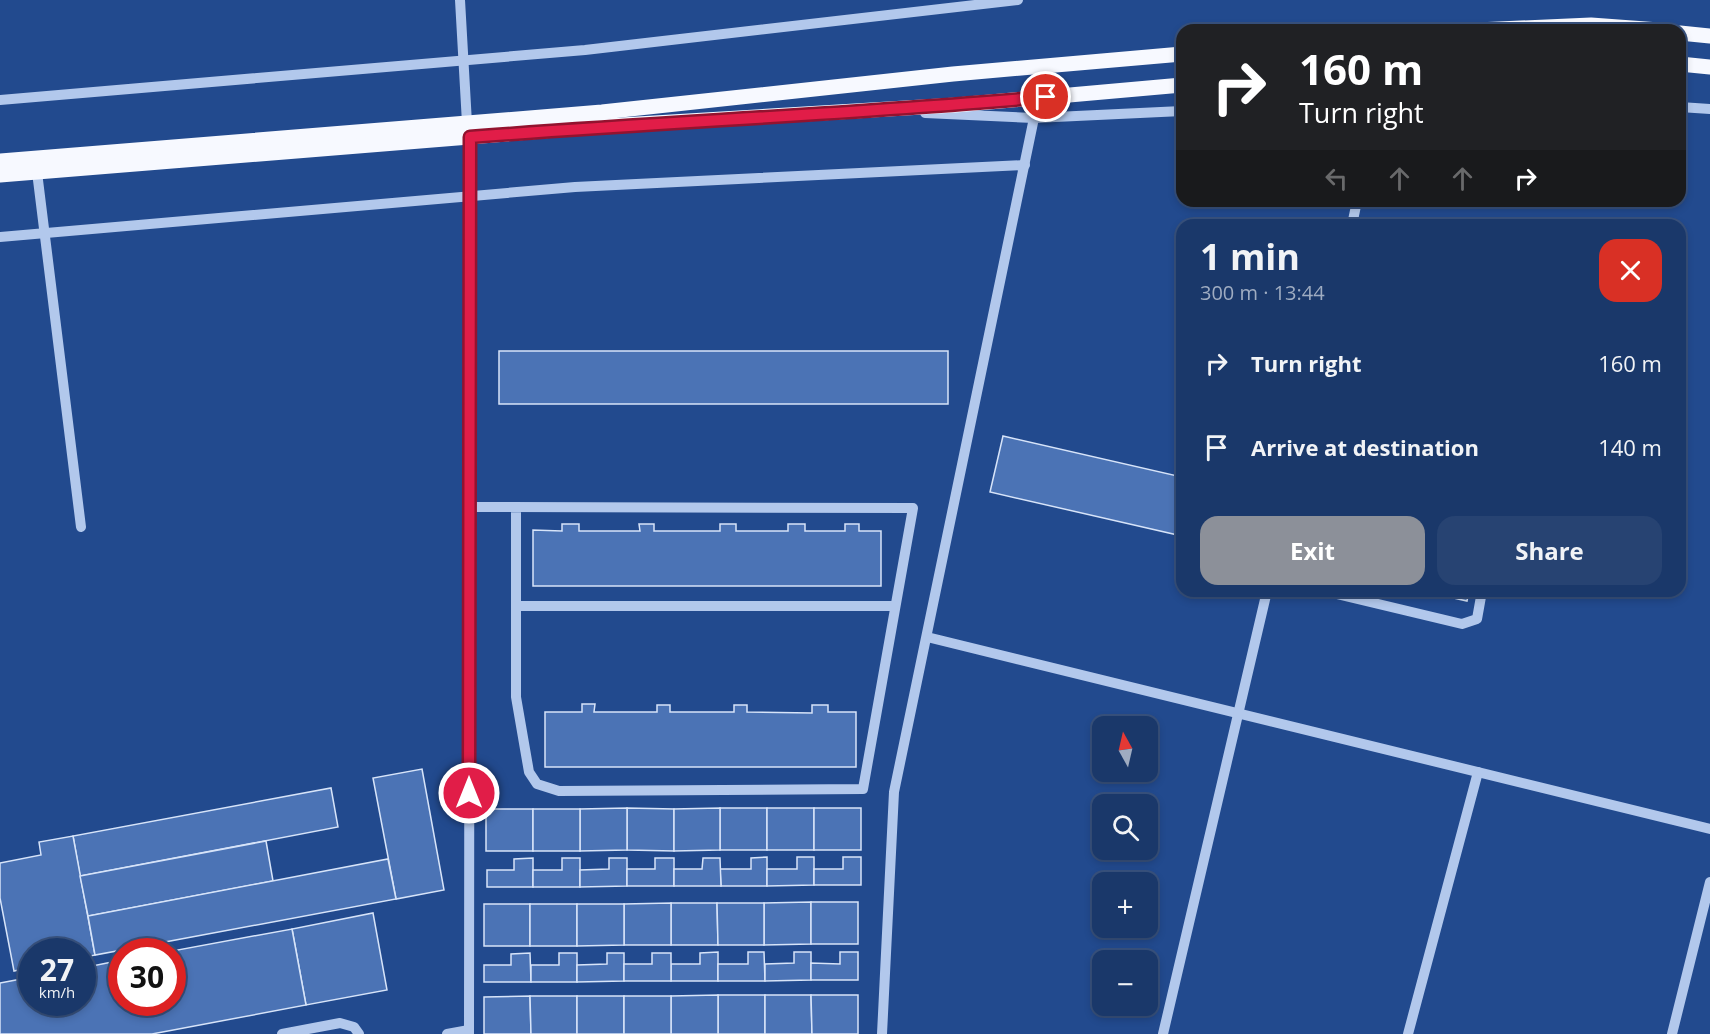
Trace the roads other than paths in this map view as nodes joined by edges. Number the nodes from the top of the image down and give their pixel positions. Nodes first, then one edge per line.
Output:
1 (460, 0) edge
2 (1018, 0) edge
3 (1686, 34) edge
4 (1710, 36) edge
5 (1176, 55) edge
6 (463, 60) junction
7 (1686, 65) edge
8 (1710, 67) edge
9 (1176, 86) edge
10 (0, 100) edge
11 (1686, 107) edge
12 (1710, 109) edge
13 (868, 110) junction
14 (1176, 111) edge
15 (1034, 118) junction
16 (468, 130) junction
17 (0, 161) edge
18 (1025, 165) junction
19 (38, 172) junction
20 (0, 176) edge
21 (470, 196) junction
22 (45, 233) junction
23 (0, 237) edge
24 (470, 507) junction
25 (516, 507) junction
26 (81, 527) dead end
27 (1266, 597) edge
28 (1348, 597) edge
29 (1481, 597) edge
30 (516, 606) junction
31 (896, 606) junction
32 (927, 638) junction
33 (1238, 714) junction
34 (1479, 772) junction
35 (1710, 829) edge
36 (1710, 884) edge
37 (469, 1032) edge
38 (282, 1034) edge
39 (359, 1034) edge
40 (447, 1034) edge
41 (882, 1034) edge
42 (1163, 1034) edge
43 (1408, 1034) edge
44 (1672, 1034) edge

1 - 6 street
2 - 6 street
3 - 4 main road
5 - 16 main road
6 - 10 street
6 - 16 street
7 - 8 main road
9 - 13 main road
11 - 12 street
13 - 15 street
13 - 16 main road
14 - 15 street
15 - 18 street
16 - 17 main road
16 - 19 main road
16 - 21 street
18 - 21 street
18 - 32 street
19 - 20 main road
19 - 22 street
21 - 22 street
21 - 24 street
22 - 23 street
22 - 26 street
24 - 25 street
24 - 37 street
25 - 30 street
25 - 31 street
27 - 33 street
28 - 29 street
30 - 31 street
30 - 31 street
32 - 33 street
32 - 41 street
33 - 34 street
33 - 42 street
34 - 35 street
34 - 43 street
36 - 44 street
37 - 40 street
38 - 39 street

